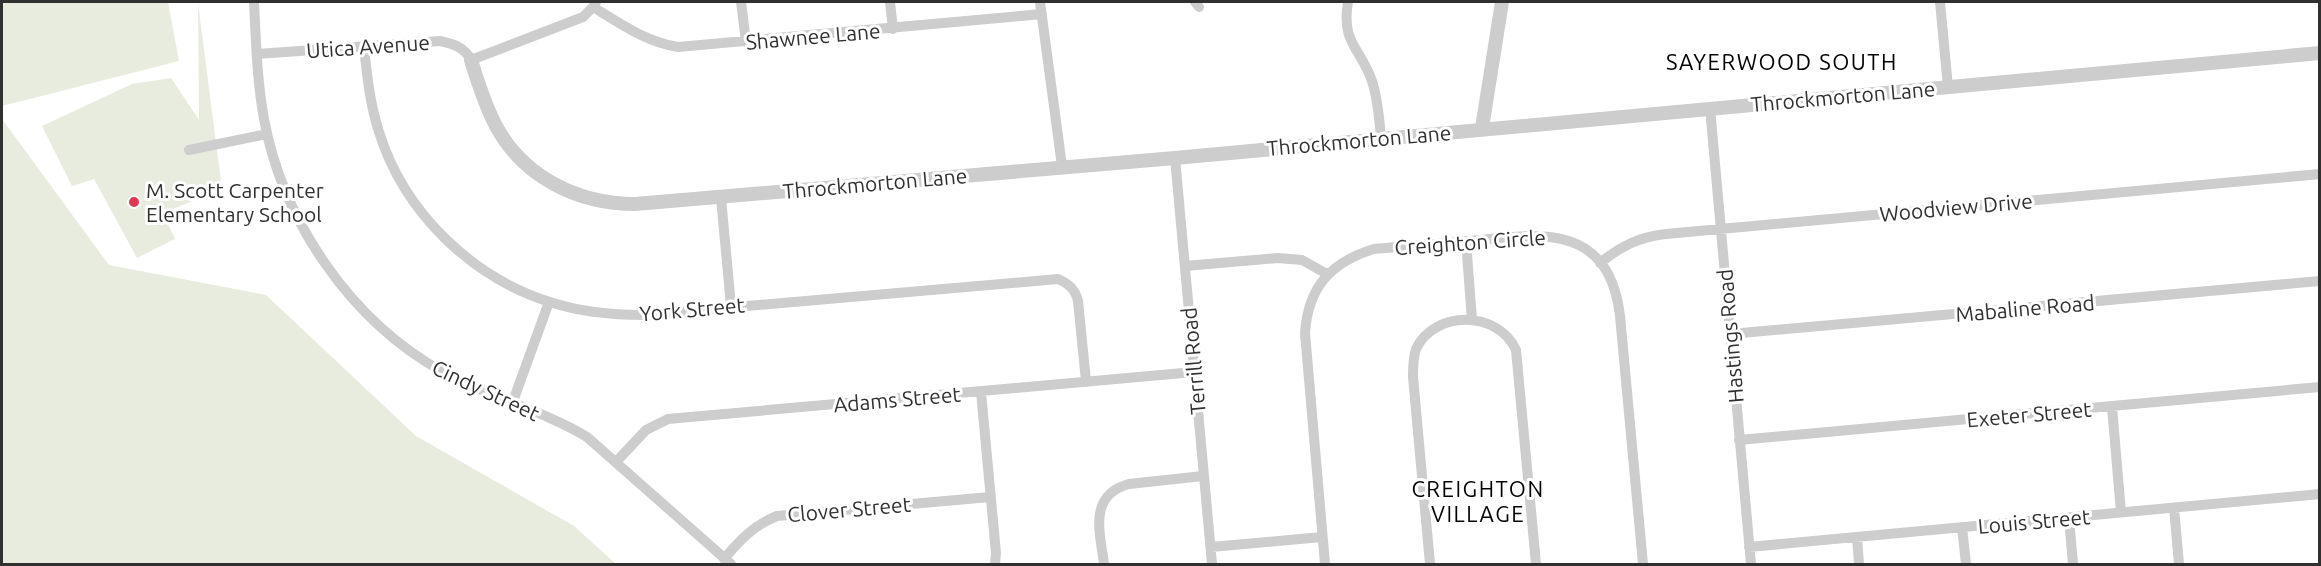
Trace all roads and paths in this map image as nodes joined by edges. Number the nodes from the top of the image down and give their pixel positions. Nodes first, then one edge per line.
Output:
1 (254, 2) edge
2 (741, 2) edge
3 (890, 2) edge
4 (1040, 2) edge
5 (1348, 2) edge
6 (1502, 2) edge
7 (1940, 2) edge
8 (595, 4) edge
9 (1042, 14) junction
10 (893, 29) junction
11 (746, 42) junction
12 (364, 47) junction
13 (2319, 53) edge
14 (257, 54) junction
15 (471, 60) junction
16 (1948, 87) junction
17 (1710, 108) junction
18 (1482, 128) junction
19 (267, 134) junction
20 (1381, 137) junction
21 (189, 150) dead end
22 (1175, 158) junction
23 (1062, 166) junction
24 (2319, 174) edge
25 (722, 198) junction
26 (1720, 228) junction
27 (1466, 241) junction
28 (1600, 263) junction
29 (1185, 266) junction
30 (1327, 274) junction
31 (2319, 281) edge
32 (549, 302) junction
33 (730, 306) junction
34 (1472, 320) junction
35 (1730, 334) junction
36 (1194, 372) junction
37 (1086, 381) junction
38 (2319, 387) edge
39 (981, 392) junction
40 (512, 404) junction
41 (2112, 407) junction
42 (1739, 440) junction
43 (616, 462) junction
44 (1203, 476) junction
45 (2319, 494) edge
46 (990, 497) junction
47 (2174, 508) junction
48 (2121, 512) junction
49 (2069, 518) junction
50 (1962, 527) junction
51 (1322, 537) junction
52 (1857, 537) junction
53 (1211, 547) junction
54 (1749, 547) junction
55 (728, 562) edge
56 (995, 564) edge
57 (1104, 564) edge
58 (1212, 564) edge
59 (1324, 564) edge
60 (1430, 564) edge
61 (1536, 564) edge
62 (1643, 564) edge
63 (1751, 564) edge
64 (1859, 564) edge
65 (1966, 564) edge
66 (2073, 564) edge
67 (2179, 564) edge

1 - 14 street, Cindy Street
2 - 11 street
3 - 10 street
4 - 9 street
5 - 20 street
6 - 18 street
7 - 16 street
8 - 11 street, Shawnee Lane
8 - 15 street
9 - 10 street, Shawnee Lane
9 - 23 street
10 - 11 street, Shawnee Lane
12 - 14 street, Utica Avenue
12 - 15 street, Utica Avenue
12 - 32 street, York Street
13 - 16 street, Throckmorton Lane
14 - 19 street, Cindy Street
15 - 25 street, Throckmorton Lane
16 - 17 street, Throckmorton Lane
17 - 18 street, Throckmorton Lane
17 - 26 street, Hastings Road
18 - 20 street, Throckmorton Lane
19 - 21 street
19 - 40 street, Cindy Street
20 - 22 street, Throckmorton Lane
22 - 23 street, Throckmorton Lane
22 - 29 street, Terrill Road
23 - 25 street, Throckmorton Lane
24 - 26 street, Woodview Drive
25 - 33 street
26 - 28 street, Woodview Drive
26 - 35 street, Hastings Road
27 - 28 street, Creighton Circle
27 - 30 street, Creighton Circle
27 - 34 street
28 - 62 street, Creighton Circle
29 - 30 street
29 - 36 street, Terrill Road
30 - 51 street, Creighton Circle
31 - 35 street, Mabaline Road
32 - 33 street, York Street
32 - 40 street
33 - 37 street, York Street
34 - 60 street
34 - 61 street
35 - 42 street, Hastings Road
36 - 37 street, Adams Street
36 - 44 street, Terrill Road
37 - 39 street, Adams Street
38 - 41 street, Exeter Street
39 - 43 street, Adams Street
39 - 46 street
40 - 43 street, Cindy Street
41 - 42 street, Exeter Street
41 - 48 street
42 - 54 street, Hastings Road
43 - 55 street, Cindy Street
44 - 53 street, Terrill Road
44 - 57 street
45 - 47 street, Louis Street
46 - 55 street, Clover Street
46 - 56 street
47 - 48 street, Louis Street
47 - 67 street
48 - 49 street, Louis Street
49 - 50 street, Louis Street
49 - 66 street
50 - 52 street, Louis Street
50 - 65 street
51 - 53 street
51 - 59 street, Creighton Circle
52 - 54 street, Louis Street
52 - 64 street
53 - 58 street, Terrill Road
54 - 63 street, Hastings Road

